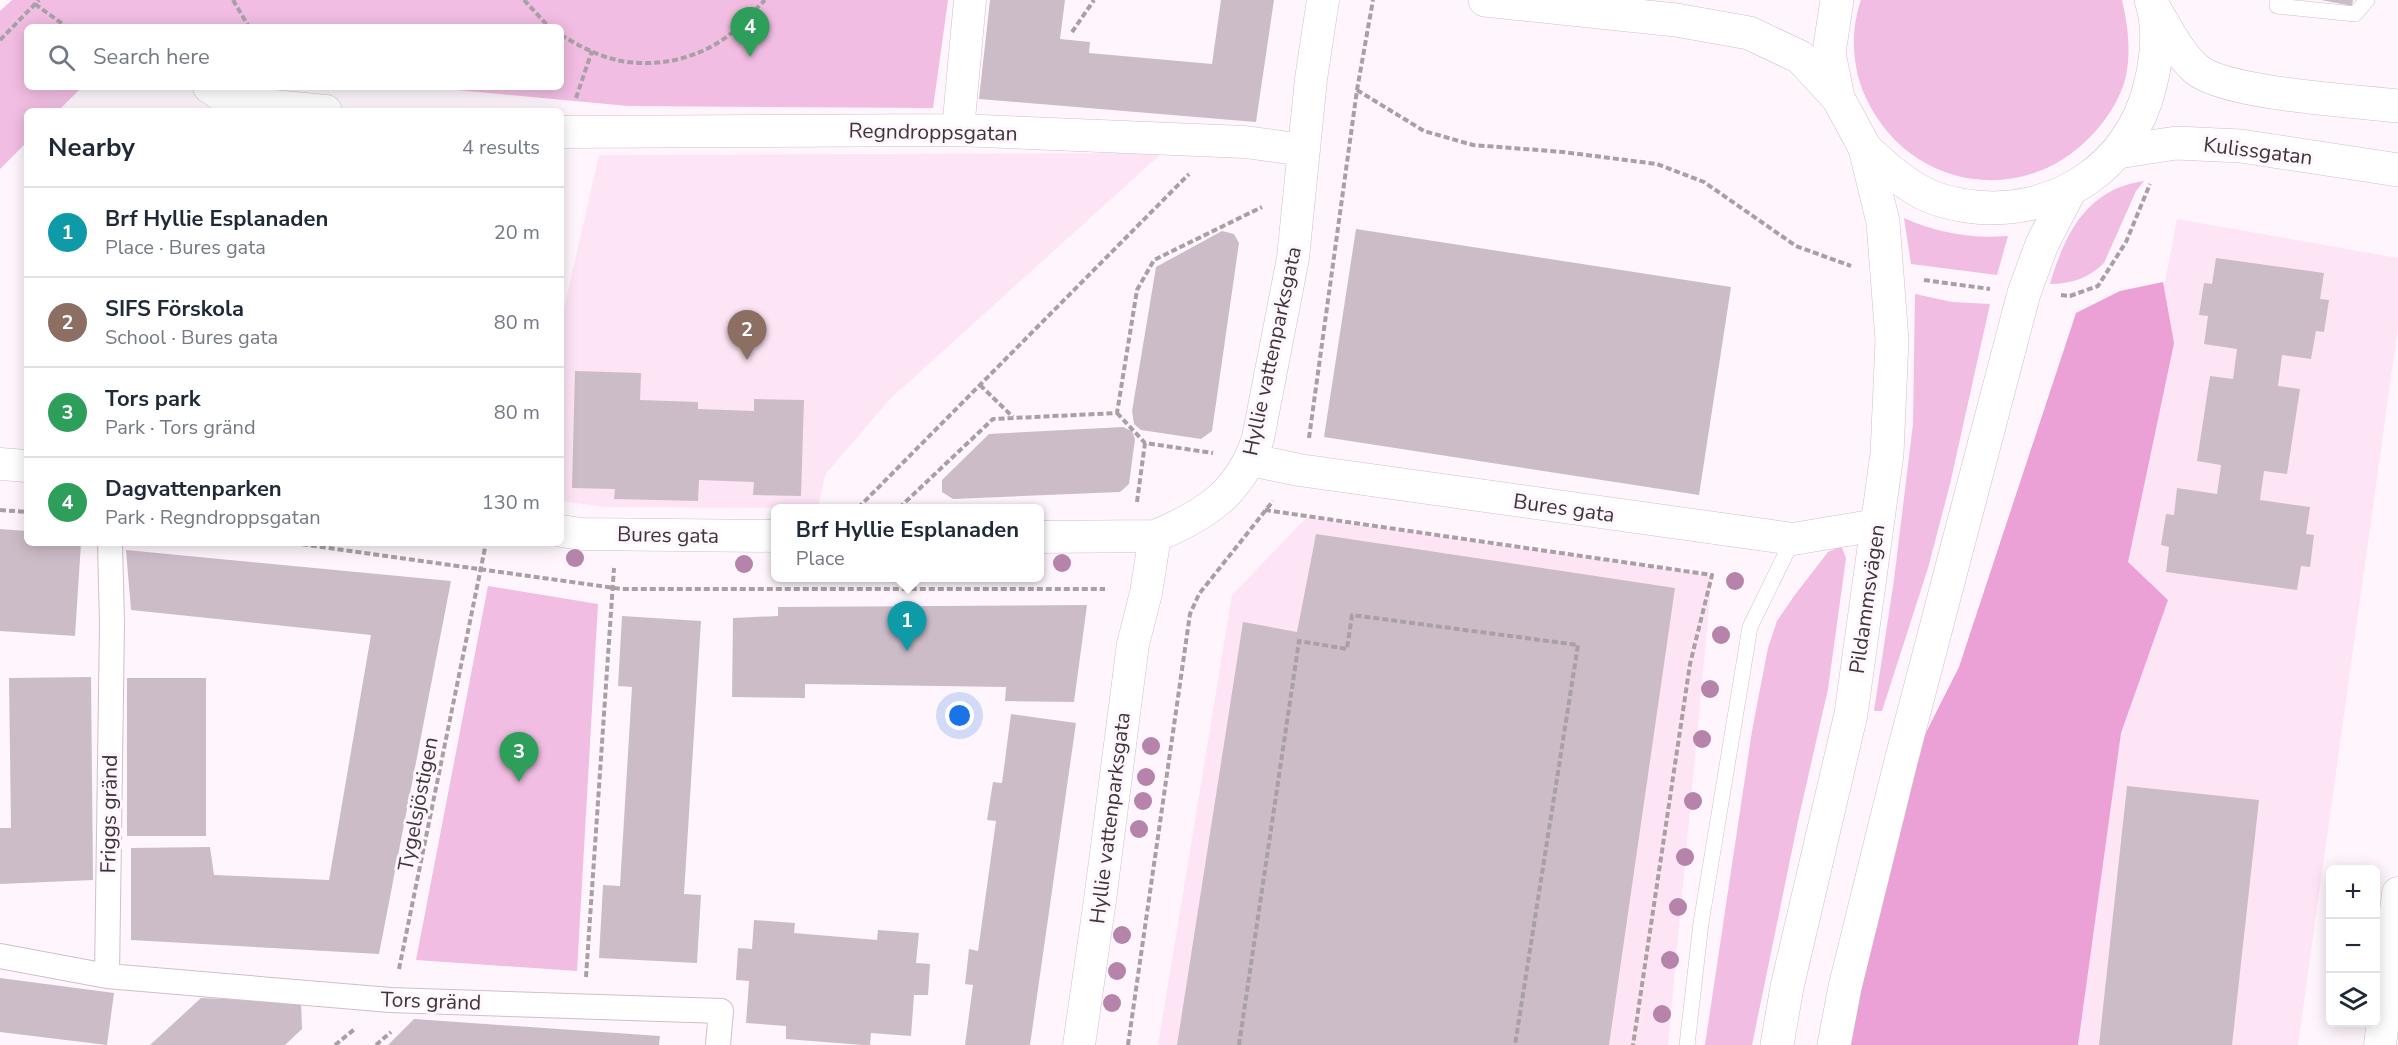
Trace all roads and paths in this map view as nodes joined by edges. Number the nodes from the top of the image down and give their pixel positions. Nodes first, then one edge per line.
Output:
1 (39, 0) edge
2 (233, 0) edge
3 (524, 0) edge
4 (765, 0) edge
5 (970, 0) edge
6 (1094, 0) edge
7 (1323, 0) edge
8 (1373, 0) edge
9 (1485, 0) edge
10 (1664, 0) edge
11 (1837, 0) edge
12 (2278, 0) edge
13 (2367, 0) edge
14 (35, 4) junction
15 (2152, 4) edge
16 (1612, 13) junction
17 (64, 24) edge
18 (247, 24) edge
19 (546, 24) edge
20 (1072, 32) dead end
21 (564, 38) edge
22 (0, 40) edge
23 (1357, 90) junction
24 (1838, 98) junction
25 (223, 100) edge
26 (2398, 106) edge
27 (298, 108) edge
28 (958, 130) junction
29 (564, 132) edge
30 (2176, 142) junction
31 (1865, 148) junction
32 (1304, 150) junction
33 (2118, 152) junction
34 (1194, 169) dead end
35 (2398, 170) edge
36 (1300, 188) junction
37 (2070, 190) junction
38 (1887, 275) junction
39 (2024, 293) junction
40 (980, 385) junction
41 (1117, 412) junction
42 (1013, 417) junction
43 (1145, 443) junction
44 (1251, 460) junction
45 (0, 464) edge
46 (24, 466) edge
47 (1299, 470) junction
48 (862, 504) edge
49 (903, 504) edge
50 (0, 510) edge
51 (1265, 510) junction
52 (24, 512) edge
53 (1877, 525) junction
54 (564, 531) edge
55 (616, 534) junction
56 (771, 536) edge
57 (1155, 536) junction
58 (1044, 537) edge
59 (1793, 539) junction
60 (110, 546) edge
61 (315, 546) edge
62 (485, 546) edge
63 (481, 569) junction
64 (613, 588) junction
65 (1105, 589) dead end
66 (2398, 893) edge
67 (2396, 929) edge
68 (0, 956) edge
69 (107, 976) junction
70 (390, 1000) junction
71 (584, 1006) junction
72 (335, 1045) edge
73 (718, 1045) edge
74 (1078, 1045) edge
75 (1128, 1045) edge
76 (1239, 1045) edge
77 (1515, 1045) edge
78 (1633, 1045) edge
79 (1687, 1045) edge
80 (1778, 1045) edge
81 (1834, 1045) edge
82 (2380, 1045) edge

1 - 14 path
2 - 18 path
3 - 19 path
4 - 21 path
5 - 28 street
6 - 20 path
7 - 32 street, Hyllie vattenparksgata
8 - 23 path
9 - 16 main road
10 - 16 main road
11 - 24 main road, Pildammsvägen
12 - 13 lane
14 - 17 path
14 - 22 path
15 - 26 main road
15 - 33 main road, Pildammsvägen
16 - 24 main road
23 - 38 path
23 - 47 path
24 - 31 main road, Pildammsvägen
25 - 27 street
28 - 29 street, Regndroppsgatan
28 - 32 street, Regndroppsgatan
30 - 33 main road, Kulissgatan
30 - 35 main road, Kulissgatan
30 - 39 path
31 - 37 main road, Pildammsvägen
31 - 38 main road, Pildammsvägen
32 - 36 street, Hyllie vattenparksgata
33 - 37 main road, Pildammsvägen
34 - 40 path
36 - 41 path
36 - 44 street, Hyllie vattenparksgata
37 - 39 main road
38 - 39 path
38 - 53 main road, Pildammsvägen
39 - 81 main road
40 - 42 path
40 - 48 path
41 - 42 path
41 - 43 path
42 - 49 path
43 - 44 path
43 - 57 path
44 - 47 street, Bures gata
44 - 57 street, Hyllie vattenparksgata
45 - 46 street
47 - 51 path
47 - 59 street, Bures gata
50 - 52 path
51 - 75 path
51 - 78 path
53 - 59 street, Bures gata
53 - 80 main road, Pildammsvägen
54 - 55 street, Bures gata
55 - 56 street, Bures gata
55 - 64 path
57 - 58 street
57 - 74 street, Hyllie vattenparksgata
59 - 79 lane
60 - 69 street, Friggs gränd
61 - 63 path
62 - 63 path, Tygelsjöstigen
63 - 64 path
63 - 70 path, Tygelsjöstigen
64 - 65 path
64 - 71 path
66 - 67 street
67 - 82 street
68 - 69 street
69 - 70 street, Tors gränd
70 - 71 street, Tors gränd
70 - 72 path
71 - 73 street, Tors gränd
76 - 77 path

